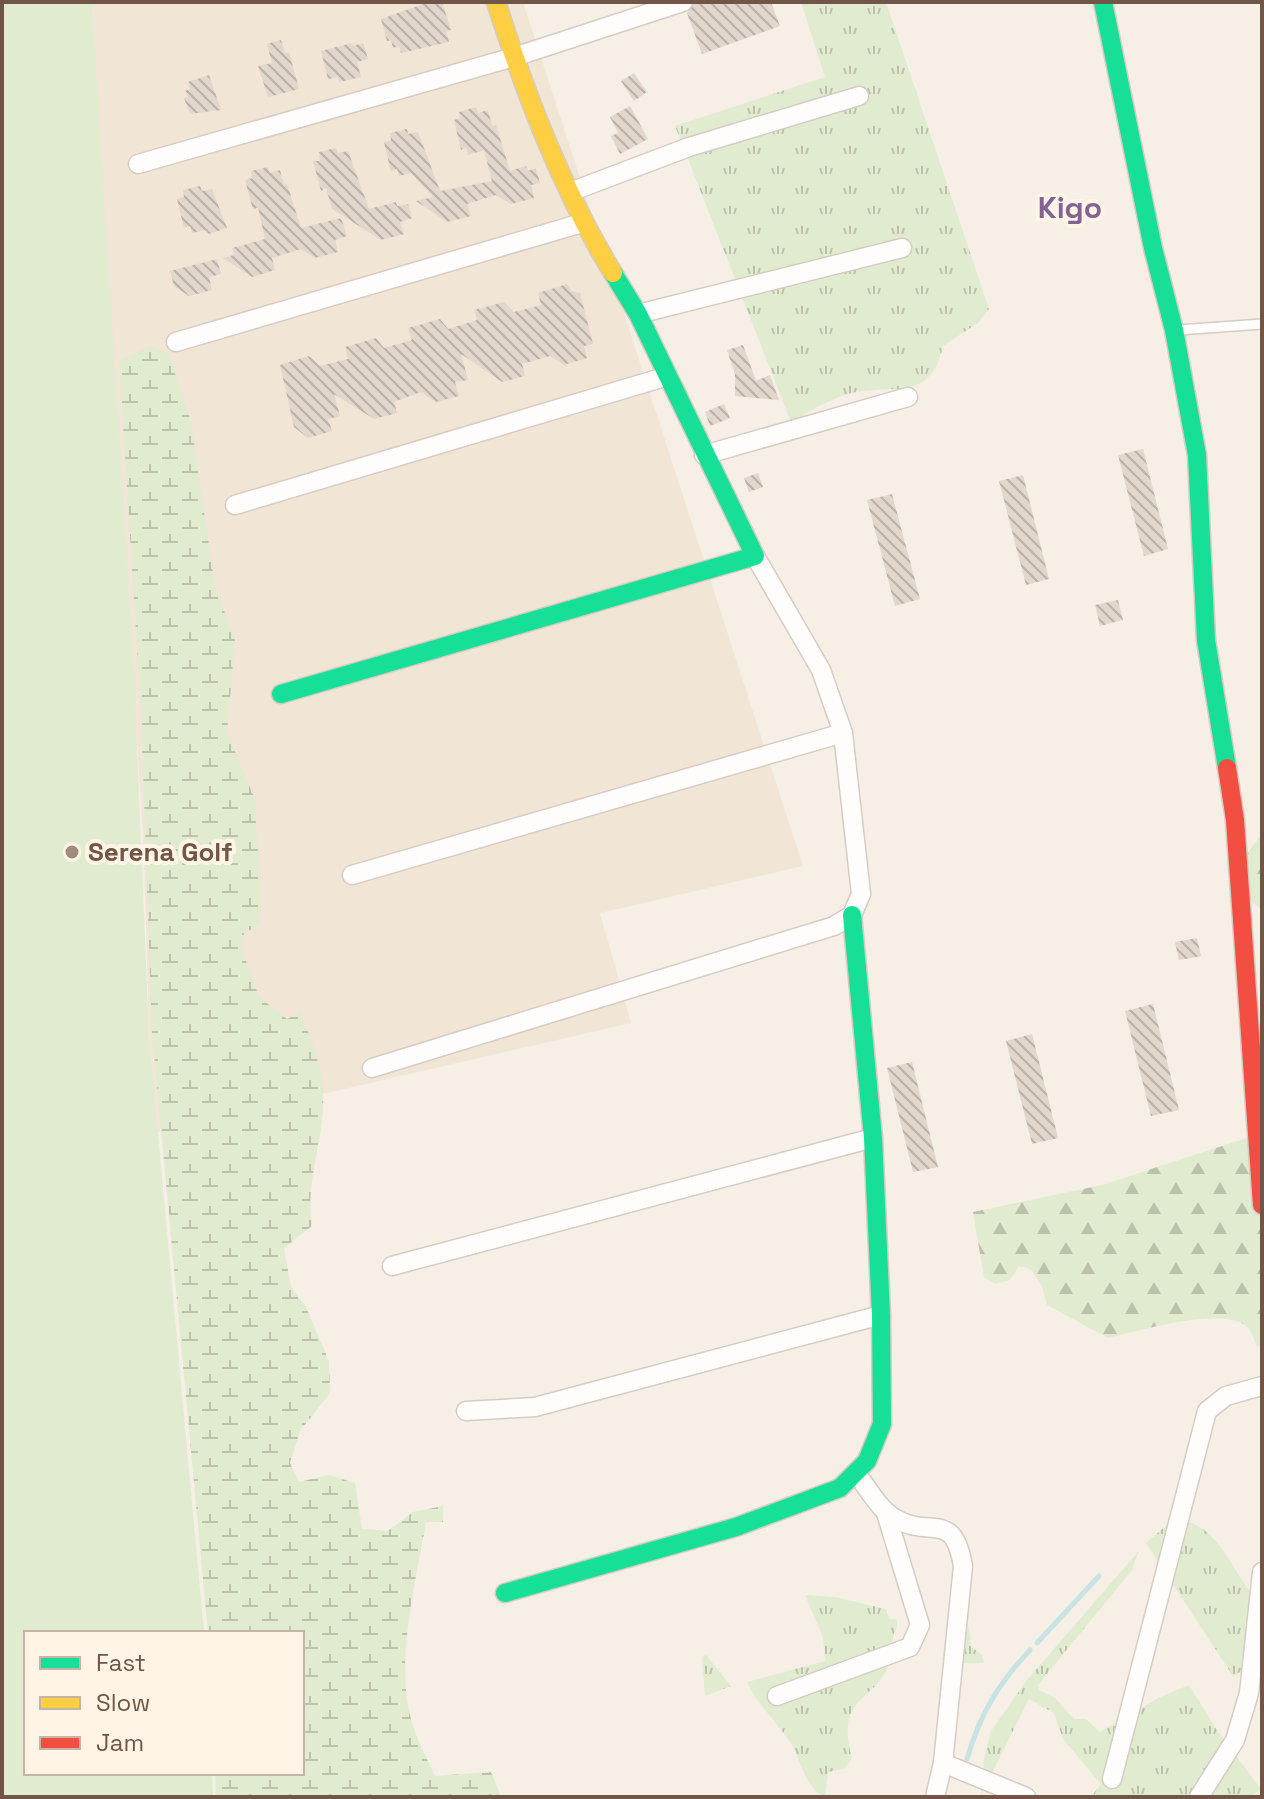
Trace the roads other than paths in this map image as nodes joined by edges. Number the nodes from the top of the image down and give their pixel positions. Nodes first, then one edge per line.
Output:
1 (496, 2) edge
2 (683, 2) edge
3 (1103, 2) edge
4 (514, 57) junction
5 (859, 96) dead end
6 (138, 164) dead end
7 (570, 192) junction
8 (582, 223) junction
9 (902, 248) dead end
10 (638, 314) junction
11 (1262, 324) edge
12 (1174, 330) junction
13 (176, 342) dead end
14 (668, 376) junction
15 (908, 397) dead end
16 (704, 455) junction
17 (235, 505) dead end
18 (755, 556) junction
19 (281, 694) dead end
20 (843, 733) junction
21 (352, 875) dead end
22 (852, 915) junction
23 (372, 1068) dead end
24 (873, 1138) junction
25 (1262, 1205) edge
26 (392, 1266) dead end
27 (881, 1315) junction
28 (1262, 1386) edge
29 (466, 1411) dead end
30 (856, 1473) junction
31 (886, 1513) junction
32 (1262, 1572) edge
33 (505, 1593) dead end
34 (777, 1696) dead end
35 (943, 1763) junction
36 (1112, 1779) dead end
37 (935, 1797) edge
38 (1026, 1797) edge
39 (1199, 1797) edge

1 - 4 street
2 - 4 street
3 - 12 street
4 - 6 street
4 - 7 street
5 - 7 street
7 - 8 street
8 - 10 street
8 - 13 street
9 - 10 street
10 - 14 street
11 - 12 lane
12 - 25 street
14 - 16 street
14 - 17 street
15 - 16 street
16 - 18 street
18 - 19 street
18 - 20 street
20 - 21 street
20 - 22 street
22 - 23 street
22 - 24 street
24 - 26 street
24 - 27 street
27 - 29 street
27 - 30 street
28 - 36 street
30 - 31 street
30 - 33 street
31 - 34 street
31 - 35 street
32 - 39 street
35 - 37 street
35 - 38 street

